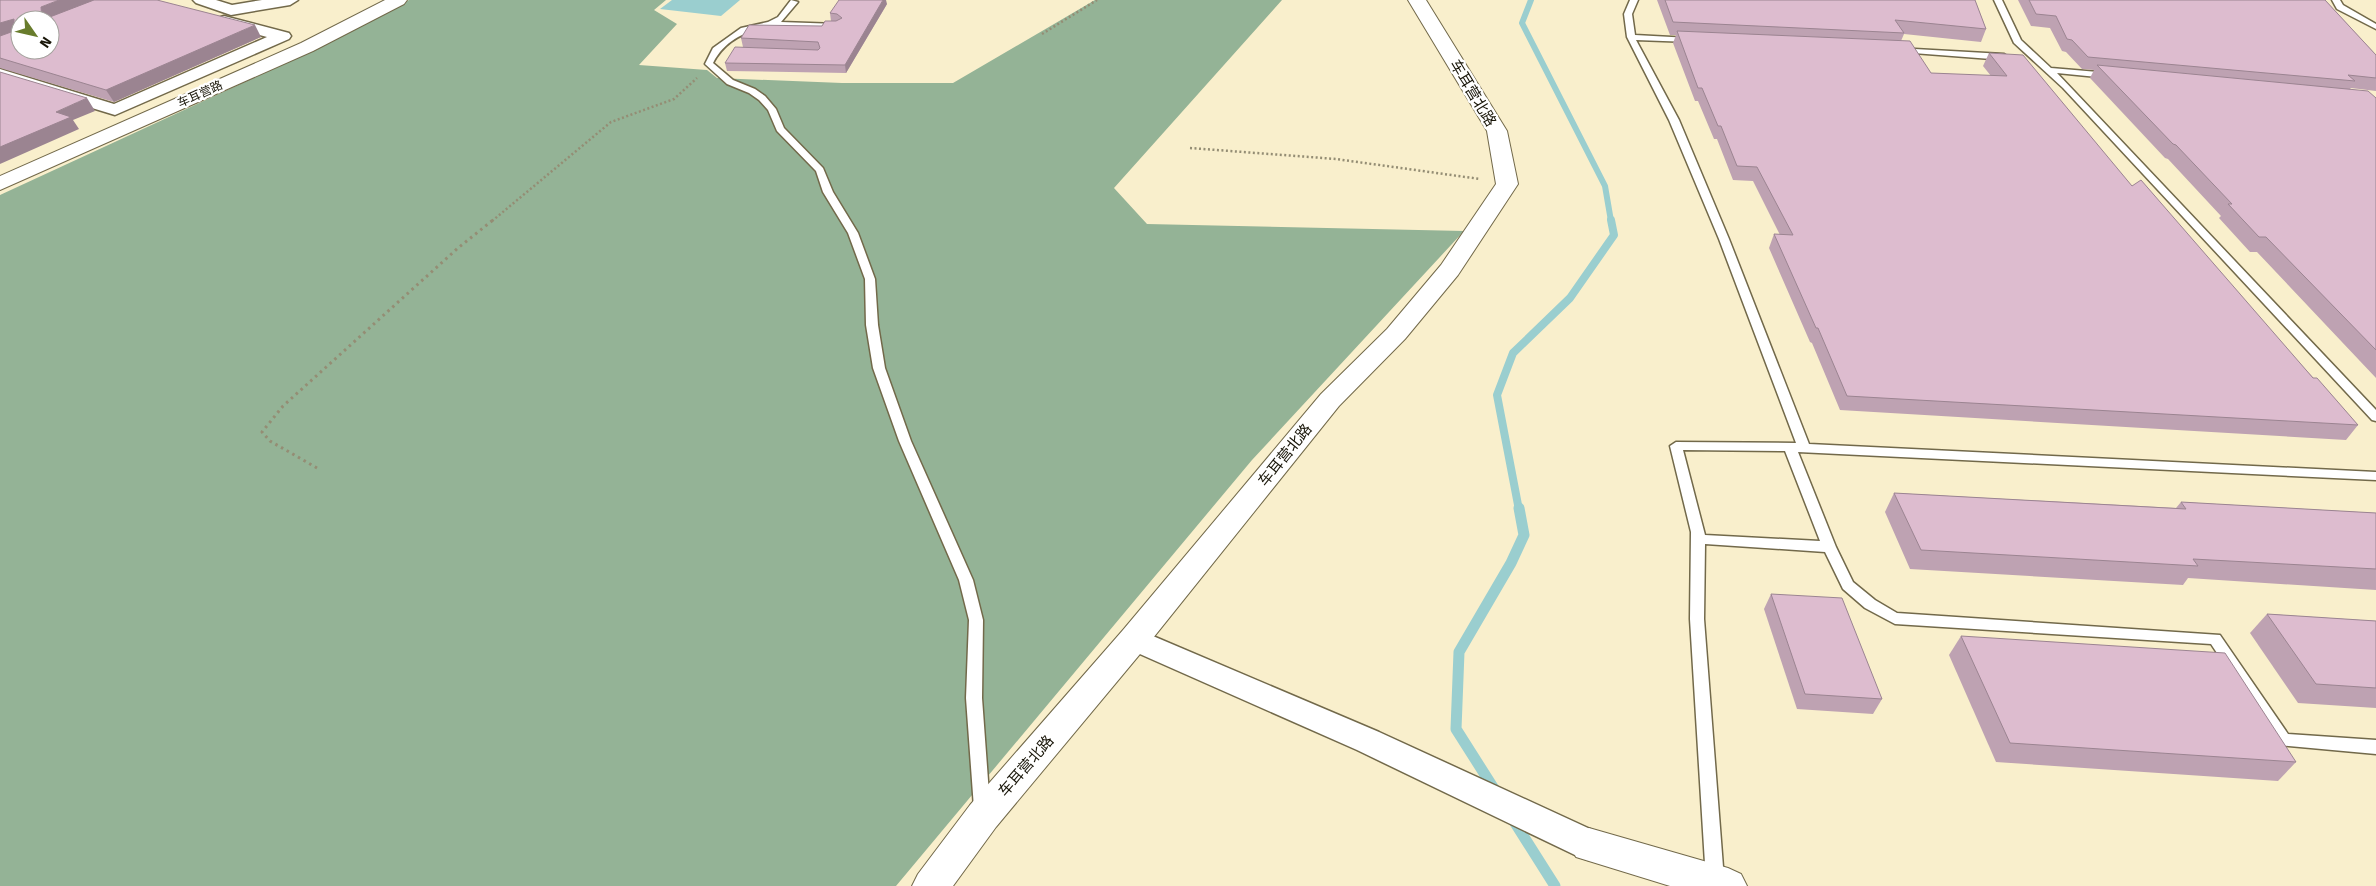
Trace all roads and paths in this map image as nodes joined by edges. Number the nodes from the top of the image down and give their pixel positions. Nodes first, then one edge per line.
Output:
1 (290, 0) edge
2 (398, 0) edge
3 (1097, 0) edge
4 (1417, 0) edge
5 (1634, 0) edge
6 (1998, 0) edge
7 (2336, 0) edge
8 (794, 2) dead end
9 (197, 6) edge
10 (771, 24) junction
11 (838, 26) edge
12 (2376, 27) edge
13 (1042, 34) dead end
14 (1631, 37) junction
15 (1701, 40) edge
16 (1888, 49) edge
17 (716, 50) junction
18 (734, 51) edge
19 (2037, 59) junction
20 (709, 64) junction
21 (2048, 70) junction
22 (0, 74) edge
23 (2118, 76) edge
24 (1190, 148) dead end
25 (0, 184) edge
26 (1507, 184) junction
27 (2376, 417) edge
28 (1790, 447) junction
29 (317, 468) dead end
30 (2376, 476) edge
31 (1698, 539) junction
32 (1829, 547) junction
33 (1134, 639) junction
34 (2376, 747) edge
35 (983, 816) junction
36 (1588, 845) joint
37 (1722, 884) edge
38 (931, 886) edge

1 - 9 street
2 - 25 street, 车耳营路
3 - 13 path
4 - 26 street, 车耳营北路
5 - 14 lane
6 - 19 lane
7 - 12 lane
8 - 10 lane
9 - 22 street
10 - 11 lane
10 - 17 lane
14 - 15 lane
14 - 28 lane
16 - 19 lane
17 - 18 lane
17 - 20 lane
19 - 21 lane
20 - 29 path
20 - 35 lane
21 - 23 lane
21 - 27 lane
24 - 26 path
26 - 33 street, 车耳营北路
28 - 30 lane
28 - 31 lane
28 - 32 lane
31 - 32 lane
31 - 37 lane
32 - 34 lane
33 - 35 street, 车耳营北路
33 - 36 street
35 - 38 street, 车耳营北路
36 - 37 street

